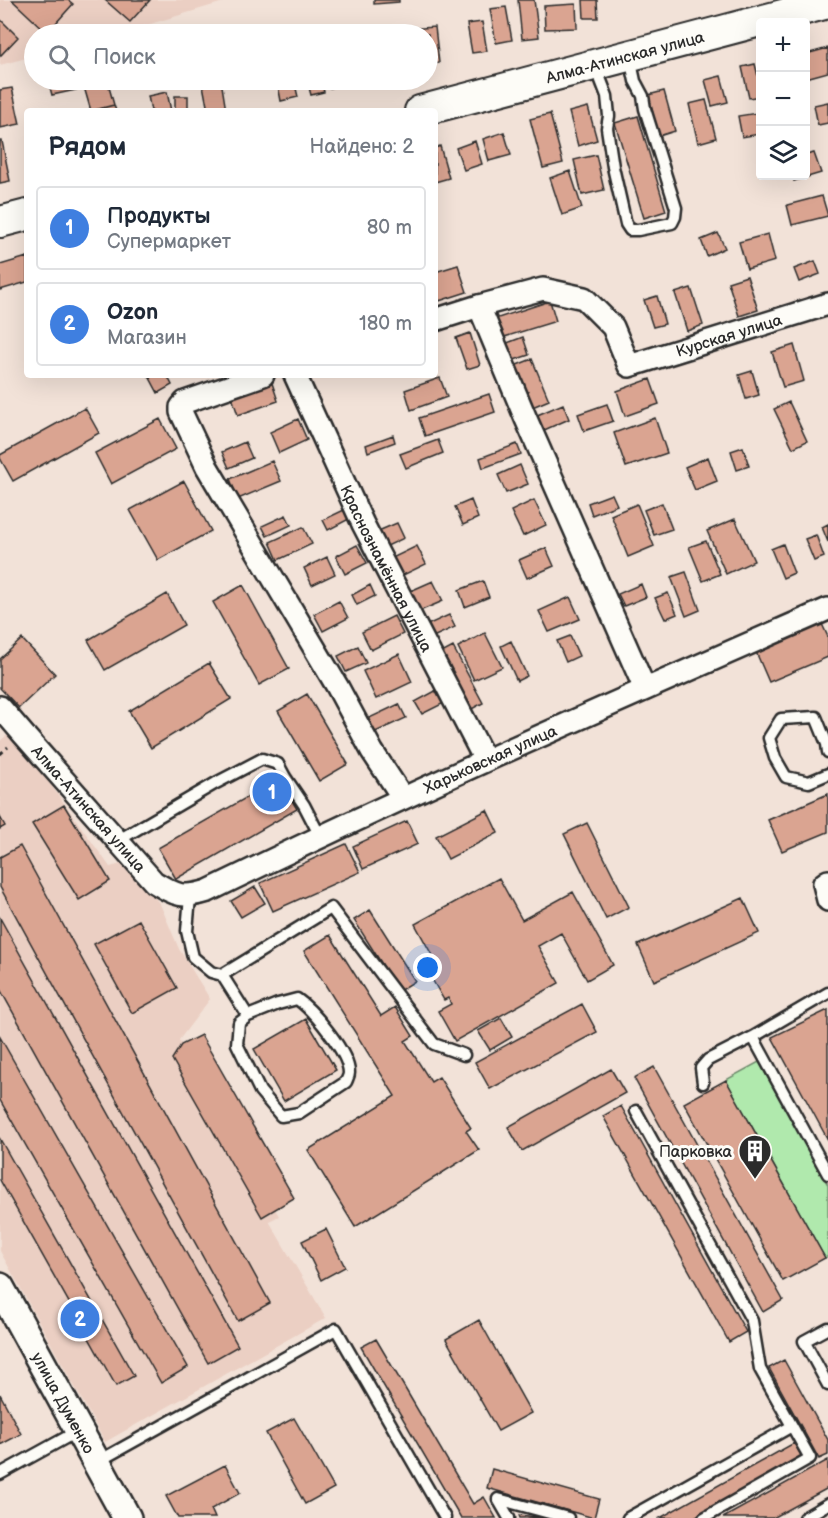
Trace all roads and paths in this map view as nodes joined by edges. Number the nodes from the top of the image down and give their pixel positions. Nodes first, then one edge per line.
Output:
1 (828, 3) edge
2 (629, 56) junction
3 (595, 65) junction
4 (431, 108) edge
5 (24, 215) edge
6 (0, 222) edge
7 (828, 304) edge
8 (479, 306) junction
9 (438, 319) edge
10 (255, 378) edge
11 (296, 378) edge
12 (828, 609) edge
13 (645, 689) junction
14 (0, 706) edge
15 (828, 752) edge
16 (485, 760) junction
17 (828, 774) edge
18 (403, 798) junction
19 (320, 836) junction
20 (117, 841) junction
21 (828, 881) edge
22 (190, 897) junction
23 (828, 900) edge
24 (222, 975) junction
25 (828, 993) edge
26 (248, 1016) junction
27 (753, 1037) junction
28 (464, 1055) dead end
29 (703, 1083) dead end
30 (636, 1111) dead end
31 (828, 1174) edge
32 (0, 1287) edge
33 (828, 1328) edge
34 (828, 1385) edge
35 (792, 1426) junction
36 (78, 1431) junction
37 (96, 1462) junction
38 (0, 1474) edge
39 (828, 1504) edge
40 (122, 1514) edge
41 (445, 1518) edge
42 (509, 1518) edge
43 (568, 1518) edge
44 (628, 1518) edge
45 (704, 1518) edge
46 (804, 1518) edge

1 - 2 main road, Алма-Атинская улица
2 - 3 main road, Алма-Атинская улица
2 - 3 lane
3 - 4 main road, Алма-Атинская улица
5 - 6 main road
7 - 8 street, Курская улица
8 - 9 street
8 - 13 street
10 - 18 street
11 - 16 street, Краснознамённая улица
12 - 13 street, Харьковская улица
13 - 16 street, Харьковская улица
14 - 20 street, Алма-Атинская улица
15 - 17 lane
16 - 18 street, Харьковская улица
18 - 19 street, Харьковская улица
19 - 20 lane
19 - 22 street, Харьковская улица
20 - 22 street, Алма-Атинская улица
21 - 23 street
22 - 24 lane
24 - 26 lane
24 - 28 lane
25 - 27 lane
26 - 26 lane
27 - 29 lane
27 - 31 lane
30 - 35 lane
32 - 36 street, улица Думенко
33 - 34 lane
35 - 44 lane
35 - 45 lane
36 - 37 street, улица Думенко
36 - 38 lane
37 - 40 street, улица Думенко
37 - 41 lane
39 - 46 lane
42 - 43 lane

